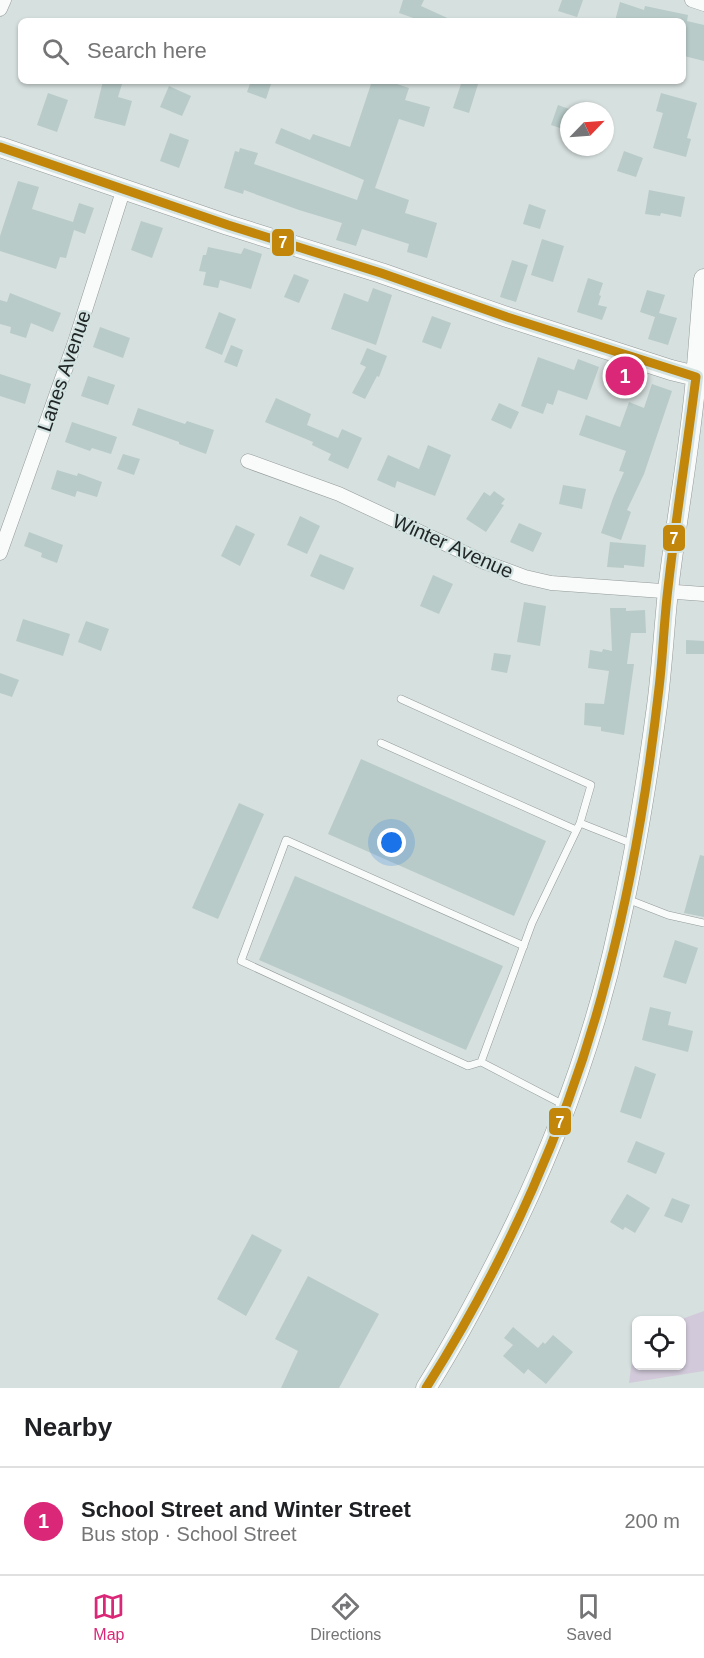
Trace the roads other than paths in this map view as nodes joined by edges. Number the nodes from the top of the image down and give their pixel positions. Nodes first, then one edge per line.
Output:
1 (3, 0) edge
2 (692, 0) edge
3 (704, 4) edge
4 (0, 9) edge
5 (2, 152) edge
6 (124, 188) junction
7 (704, 279) edge
8 (702, 314) edge
9 (700, 378) edge
10 (248, 460) dead end
11 (0, 554) edge
12 (668, 590) junction
13 (704, 594) edge
14 (401, 699) dead end
15 (381, 743) dead end
16 (578, 826) junction
17 (635, 845) junction
18 (625, 898) junction
19 (704, 923) edge
20 (524, 946) junction
21 (481, 1062) junction
22 (567, 1107) junction
23 (426, 1388) edge

1 - 4 street
2 - 3 street
5 - 6 street
6 - 9 street
6 - 11 street, Lanes Avenue
7 - 8 street
8 - 9 street
9 - 12 street
10 - 12 street, Winter Avenue
12 - 13 street, Winter Avenue
12 - 17 street
14 - 16 lane
15 - 16 lane
16 - 17 lane
16 - 20 lane
17 - 18 street
18 - 19 lane
18 - 22 street
20 - 21 lane
20 - 21 lane
21 - 22 lane
22 - 23 street

